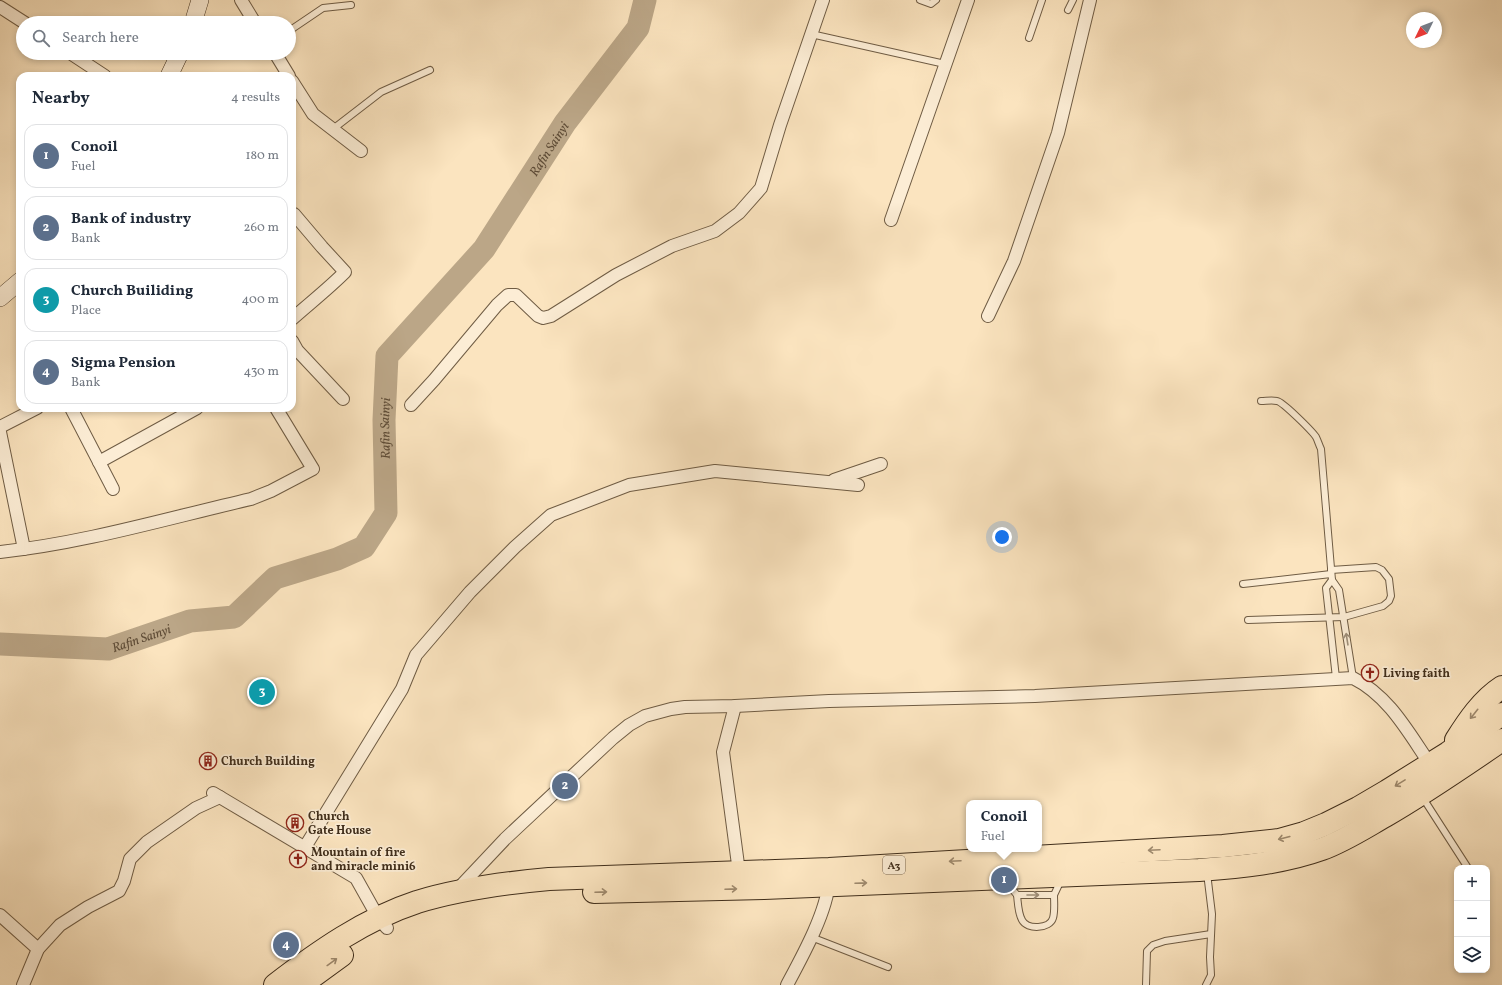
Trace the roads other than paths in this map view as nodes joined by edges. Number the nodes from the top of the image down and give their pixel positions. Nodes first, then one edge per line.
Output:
1 (200, 0) edge
2 (240, 0) edge
3 (823, 0) edge
4 (920, 0) edge
5 (936, 0) edge
6 (968, 0) edge
7 (1042, 0) edge
8 (1073, 0) edge
9 (1090, 0) edge
10 (351, 5) dead end
11 (0, 7) edge
12 (1068, 10) dead end
13 (196, 16) edge
14 (250, 16) edge
15 (16, 17) edge
16 (296, 26) edge
17 (811, 34) junction
18 (1030, 38) dead end
19 (81, 60) edge
20 (177, 60) edge
21 (279, 60) edge
22 (945, 64) junction
23 (430, 70) dead end
24 (99, 72) edge
25 (171, 72) edge
26 (286, 72) edge
27 (296, 88) edge
28 (332, 129) junction
29 (361, 151) dead end
30 (296, 216) edge
31 (891, 220) dead end
32 (16, 284) edge
33 (0, 298) edge
34 (296, 315) edge
35 (988, 316) dead end
36 (296, 348) edge
37 (343, 399) dead end
38 (1261, 400) dead end
39 (411, 405) dead end
40 (29, 412) edge
41 (73, 412) edge
42 (190, 412) edge
43 (278, 412) edge
44 (0, 427) edge
45 (0, 432) edge
46 (99, 462) junction
47 (881, 464) dead end
48 (831, 482) junction
49 (858, 485) dead end
50 (113, 489) dead end
51 (24, 549) junction
52 (0, 552) edge
53 (1331, 572) junction
54 (1332, 580) junction
55 (1243, 584) dead end
56 (1344, 617) junction
57 (1330, 618) junction
58 (1248, 620) dead end
59 (1336, 678) junction
60 (1353, 678) junction
61 (1502, 687) edge
62 (735, 706) junction
63 (1502, 714) edge
64 (1500, 742) edge
65 (1448, 753) junction
66 (1430, 764) junction
67 (1422, 794) junction
68 (305, 847) junction
69 (1466, 865) edge
70 (1206, 869) junction
71 (739, 872) junction
72 (1063, 875) junction
73 (829, 876) junction
74 (1002, 878) junction
75 (454, 893) junction
76 (1017, 895) junction
77 (1054, 895) junction
78 (0, 915) edge
79 (383, 923) junction
80 (1211, 934) junction
81 (811, 937) junction
82 (38, 949) junction
83 (888, 967) dead end
84 (23, 985) edge
85 (275, 985) edge
86 (300, 985) edge
87 (787, 985) edge
88 (1146, 985) edge
89 (1206, 985) edge

1 - 13 street
2 - 14 street
3 - 17 street
4 - 5 lane
6 - 22 street
7 - 18 lane
8 - 12 lane
9 - 35 street
10 - 16 lane
11 - 15 street
17 - 22 lane
17 - 39 street
19 - 24 street
20 - 25 street
21 - 26 street
22 - 31 street
23 - 28 lane
27 - 28 street
28 - 29 street
30 - 34 street
32 - 33 street
36 - 37 street
38 - 53 lane
40 - 44 street
41 - 46 street
42 - 46 street
43 - 51 street
45 - 51 street
46 - 50 street
47 - 48 street
48 - 49 street
48 - 68 street
51 - 52 street
53 - 54 lane
53 - 55 lane
53 - 56 lane
54 - 56 lane
54 - 57 lane
56 - 57 lane
60 -> 56 lane
57 - 58 lane
57 - 59 lane
59 - 60 street
59 - 62 street
60 - 66 street
61 -> 65 highway
62 - 71 street
62 - 75 street
63 - 65 highway, A3
64 - 67 highway, A3
65 - 66 highway, A3
66 -> 73 highway, A3
67 - 69 lane
67 - 70 highway, A3
68 - 79 street
68 - 82 street
70 - 72 highway, A3
70 - 80 lane
71 - 73 highway, A3
71 - 75 highway, A3
72 - 74 highway, A3
72 - 77 lane
73 -> 74 highway, A3
79 -> 73 highway, A3
73 - 81 street
74 - 76 lane
75 - 79 highway, A3
76 -> 77 lane
76 - 77 lane
78 - 82 street
79 - 85 highway, A3
86 -> 79 highway, A3
80 - 88 lane
80 - 89 lane
81 - 83 lane
81 - 87 street
82 - 84 street

